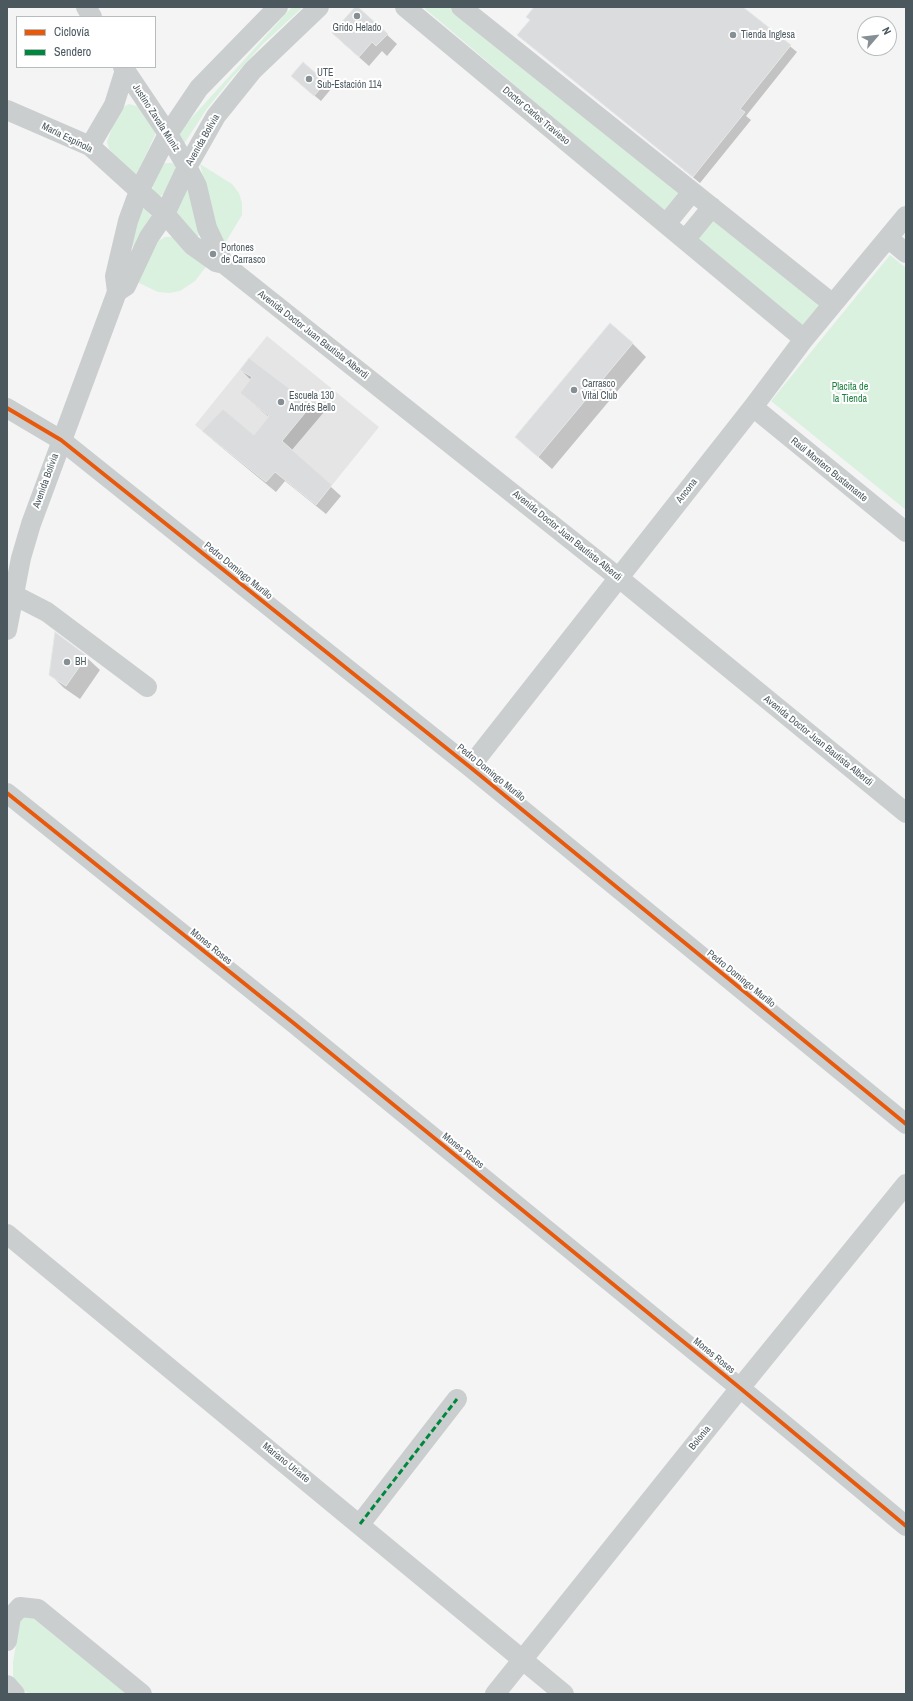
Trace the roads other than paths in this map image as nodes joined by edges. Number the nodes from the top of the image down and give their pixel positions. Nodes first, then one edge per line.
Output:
1 (86, 7) edge
2 (278, 7) edge
3 (318, 7) edge
4 (406, 7) edge
5 (461, 7) edge
6 (91, 16) edge
7 (124, 68) edge
8 (7, 110) edge
9 (168, 134) junction
10 (90, 146) junction
11 (187, 167) junction
12 (139, 191) junction
13 (692, 192) junction
14 (712, 207) junction
15 (164, 214) junction
16 (906, 216) edge
17 (666, 224) junction
18 (888, 238) junction
19 (684, 240) junction
20 (906, 253) edge
21 (224, 264) junction
22 (117, 292) junction
23 (833, 304) junction
24 (804, 339) junction
25 (753, 407) junction
26 (7, 408) edge
27 (61, 440) junction
28 (906, 532) edge
29 (618, 578) junction
30 (14, 595) junction
31 (7, 630) edge
32 (147, 687) dead end
33 (470, 767) junction
34 (7, 793) edge
35 (906, 813) edge
36 (906, 1124) edge
37 (906, 1184) edge
38 (7, 1234) edge
39 (740, 1388) junction
40 (457, 1399) dead end
41 (360, 1524) junction
42 (906, 1526) edge
43 (7, 1641) edge
44 (523, 1660) junction
45 (7, 1686) edge
46 (15, 1694) edge
47 (142, 1694) edge
48 (495, 1694) edge
49 (564, 1694) edge

1 - 6 street
2 - 9 street, Avenida Bolivia
3 - 11 street, Avenida Bolivia
4 - 17 street, Doctor Carlos Travieso
5 - 13 street
7 - 9 street, Justino Zavala Muniz
7 - 10 street, Justino Zavala Muniz
8 - 10 street, María Espínola
9 - 11 street, Justino Zavala Muniz
9 - 12 street, Avenida Bolivia
10 - 12 street, María Espínola
11 - 15 street, Avenida Bolivia
11 - 21 street, Avenida Doctor Juan Bautista Alberdi
12 - 15 street, Avenida Doctor Juan Bautista Alberdi
12 - 22 street, Avenida Bolivia
13 - 14 street
13 - 17 street
14 - 19 street
14 - 23 street
15 - 21 street, Avenida Doctor Juan Bautista Alberdi
15 - 22 street, Avenida Bolivia
16 - 18 street, Ancona
17 - 19 street, Doctor Carlos Travieso
18 - 20 street
18 - 23 street, Ancona
19 - 24 street, Doctor Carlos Travieso
21 - 29 street, Avenida Doctor Juan Bautista Alberdi
22 - 27 street, Avenida Bolivia
23 - 24 street, Ancona
24 - 25 street, Ancona
25 - 28 street, Raúl Montero Bustamante
25 - 29 street, Ancona
26 - 27 street, Pedro Domingo Murillo
27 - 30 street, Avenida Bolivia
27 - 33 street, Pedro Domingo Murillo
29 - 33 street, Ancona
29 - 35 street, Avenida Doctor Juan Bautista Alberdi
30 - 31 street, Avenida Bolivia
30 - 32 street
33 - 36 street, Pedro Domingo Murillo
34 - 39 street, Mones Roses
37 - 39 street, Bolonia
38 - 41 street, Mariano Uriarte
39 - 42 street, Mones Roses
39 - 44 street, Bolonia
40 - 41 street
41 - 44 street, Mariano Uriarte
43 - 47 street
44 - 48 street, Bolonia
44 - 49 street, Mariano Uriarte
45 - 46 street

